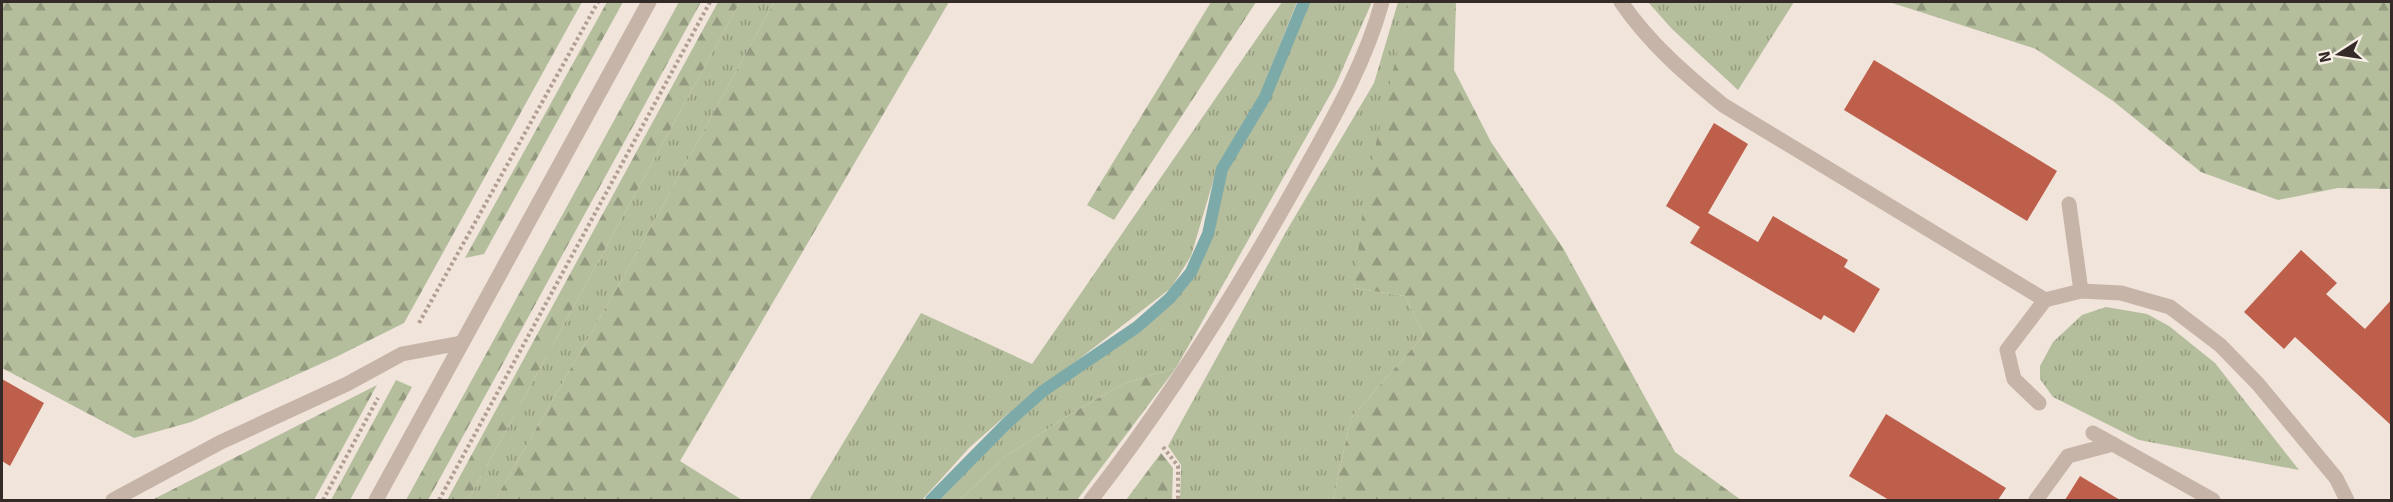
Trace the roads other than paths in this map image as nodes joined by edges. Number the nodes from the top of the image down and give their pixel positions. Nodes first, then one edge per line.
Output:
1 (649, 2) edge
2 (1382, 2) edge
3 (1622, 2) edge
4 (2069, 204) dead end
5 (2081, 291) junction
6 (2045, 300) junction
7 (460, 343) junction
8 (2039, 403) dead end
9 (2093, 433) dead end
10 (2113, 444) junction
11 (113, 501) edge
12 (376, 501) edge
13 (1091, 501) edge
14 (2036, 501) edge
15 (2213, 501) edge
16 (2347, 501) edge

1 - 7 street
2 - 13 street
3 - 6 street
4 - 5 street
5 - 6 street
5 - 16 street
6 - 8 street
7 - 11 street
7 - 12 street
9 - 10 street
10 - 14 street
10 - 15 street

